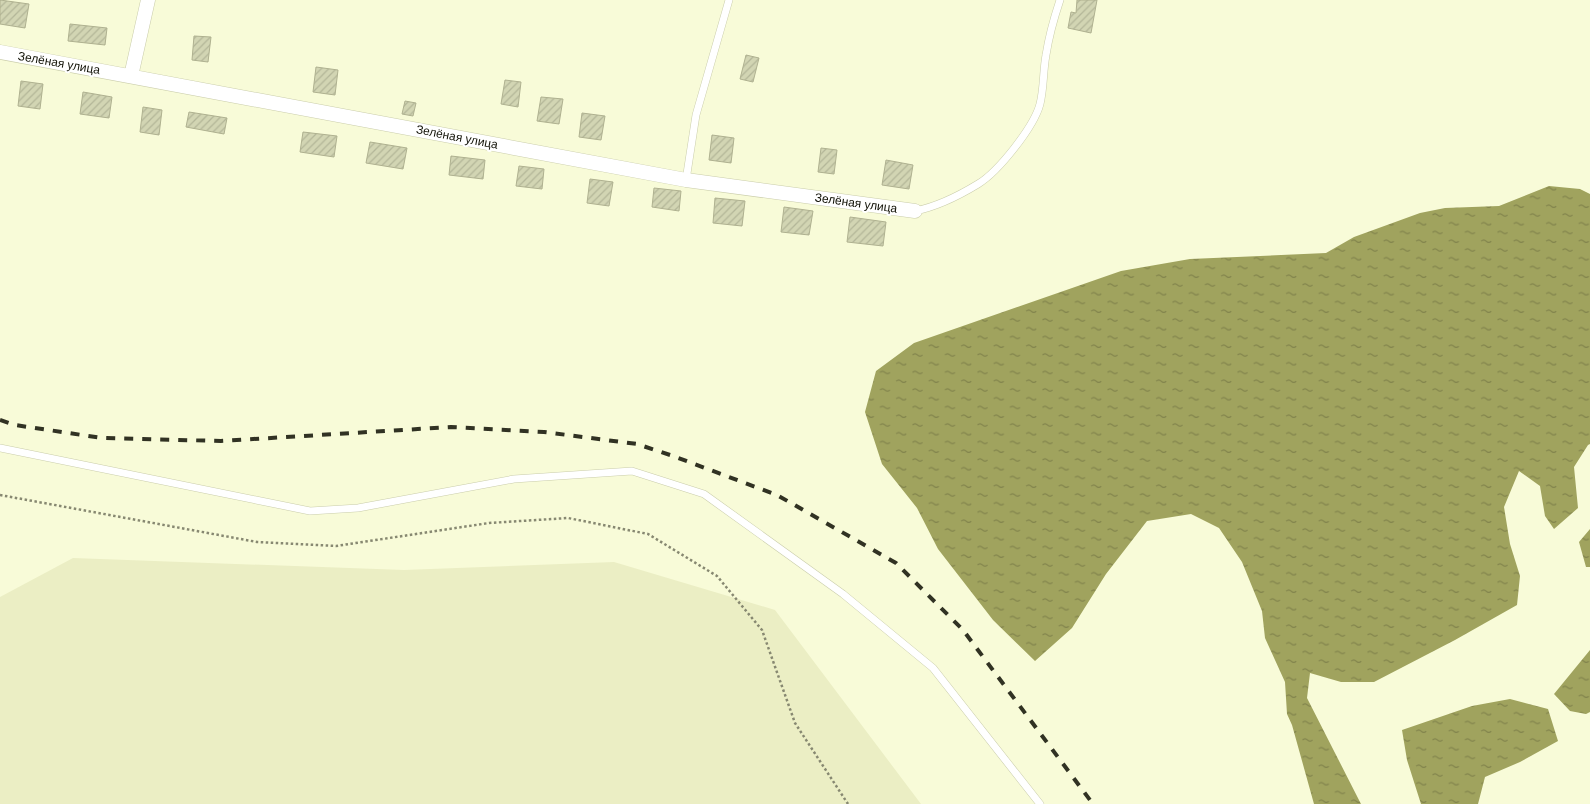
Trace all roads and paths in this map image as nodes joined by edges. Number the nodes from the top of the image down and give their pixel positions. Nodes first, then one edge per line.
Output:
1 (148, 0) edge
2 (730, 0) edge
3 (1060, 0) edge
4 (0, 52) edge
5 (131, 76) junction
6 (686, 180) junction
7 (915, 211) joint
8 (0, 448) edge
9 (0, 495) edge
10 (848, 804) edge
11 (1040, 804) edge

1 - 5 street
2 - 6 lane
3 - 7 lane
4 - 5 street, Зелёная улица
5 - 6 street, Зелёная улица
6 - 7 street, Зелёная улица
8 - 11 lane
9 - 10 path

